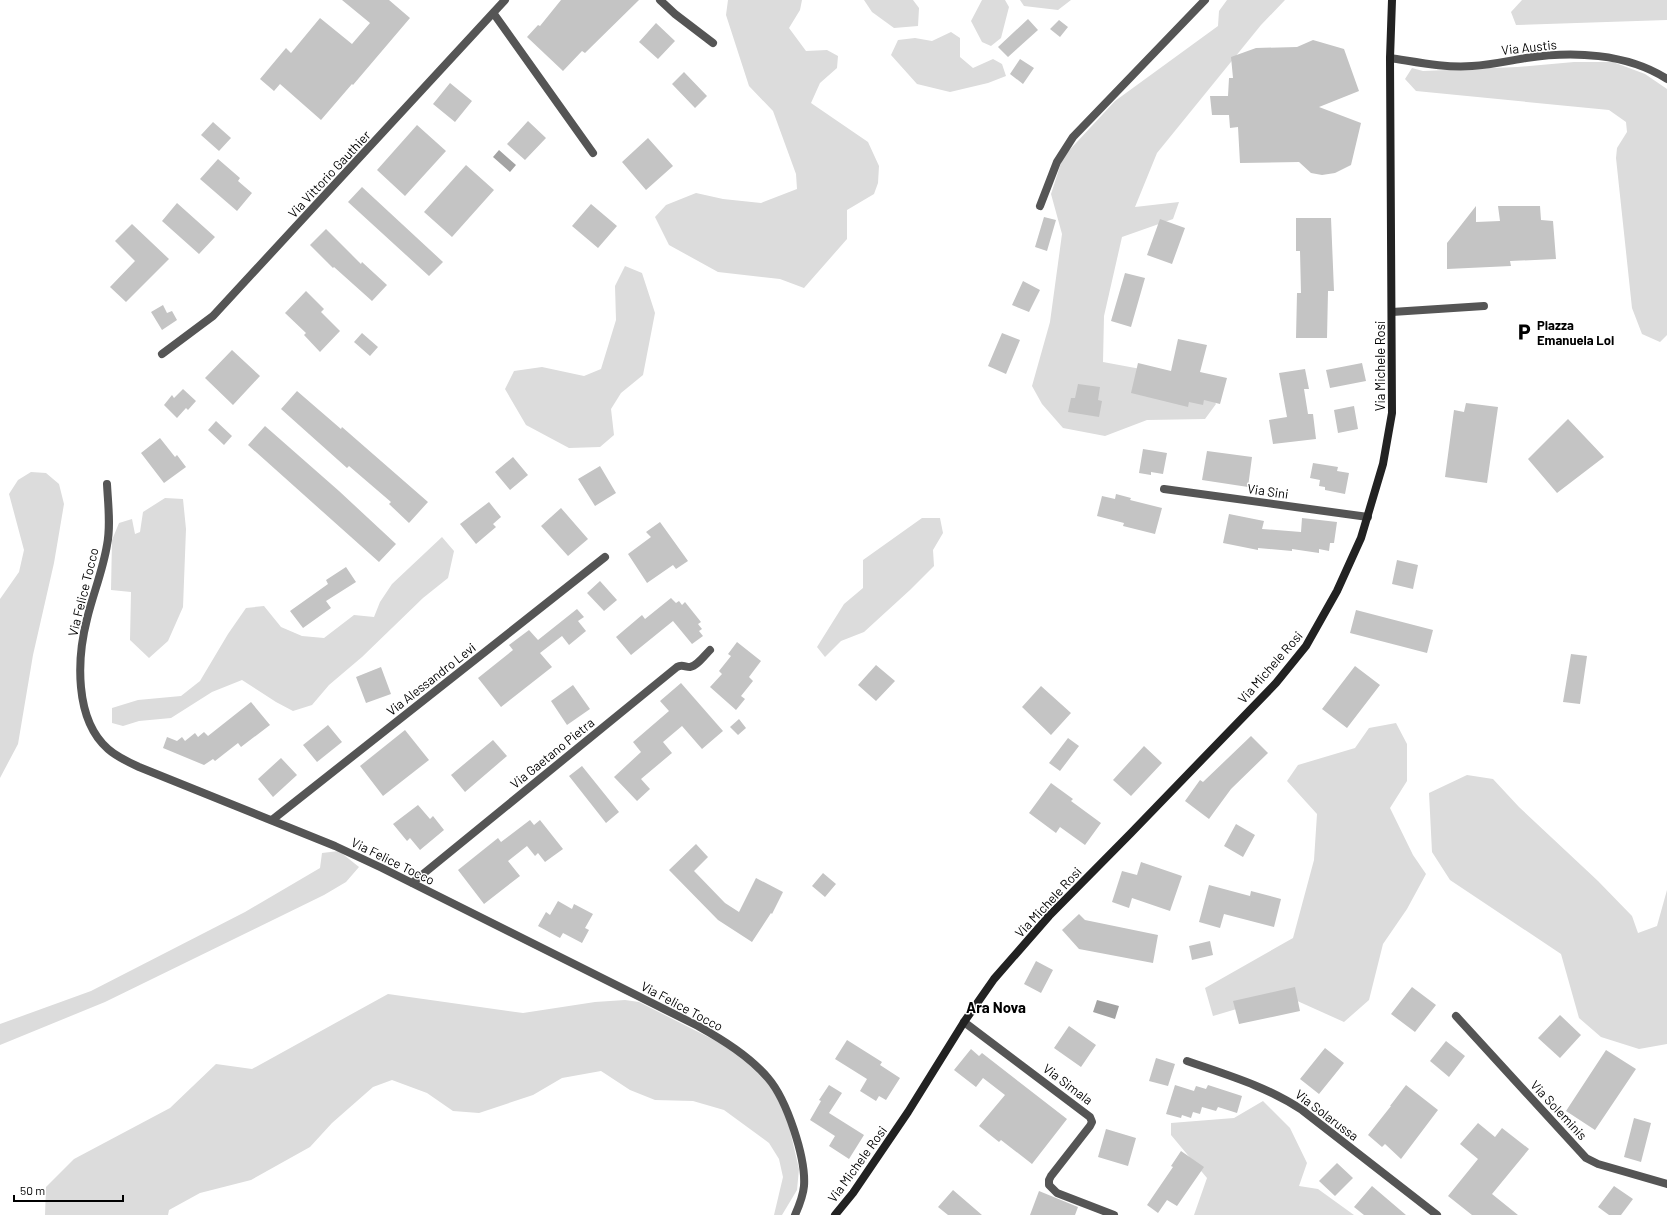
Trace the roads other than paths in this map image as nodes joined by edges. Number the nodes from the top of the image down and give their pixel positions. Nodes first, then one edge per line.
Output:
1 (505, 0) edge
2 (660, 0) edge
3 (1205, 0) edge
4 (1392, 0) edge
5 (494, 14) junction
6 (713, 43) dead end
7 (1390, 58) junction
8 (1667, 79) edge
9 (594, 154) dead end
10 (1040, 206) dead end
11 (1484, 306) dead end
12 (1392, 312) junction
13 (162, 354) dead end
14 (107, 484) dead end
15 (1164, 490) dead end
16 (1368, 517) junction
17 (605, 557) dead end
18 (710, 650) dead end
19 (272, 820) junction
20 (412, 883) junction
21 (1456, 1016) dead end
22 (964, 1022) junction
23 (1187, 1061) dead end
24 (1667, 1184) edge
25 (795, 1215) edge
26 (835, 1215) edge
27 (1114, 1215) edge
28 (1437, 1215) edge

1 - 5 street, Via Vittorio Gauthier
2 - 6 street
3 - 10 street
4 - 7 street, Via Michele Rosi
5 - 9 street
5 - 13 street, Via Vittorio Gauthier
7 - 8 street, Via Austis
7 - 12 street, Via Michele Rosi
11 - 12 street
12 - 16 street, Via Michele Rosi
14 - 19 street, Via Felice Tocco
15 - 16 street, Via Sini
16 - 22 street, Via Michele Rosi
17 - 19 street, Via Alessandro Levi
18 - 20 street, Via Gaetano Pietra
19 - 20 street, Via Felice Tocco
20 - 25 street, Via Felice Tocco
21 - 24 street, Via Soleminis
22 - 26 street, Via Michele Rosi
22 - 27 street, Via Simala
23 - 28 street, Via Solarussa

